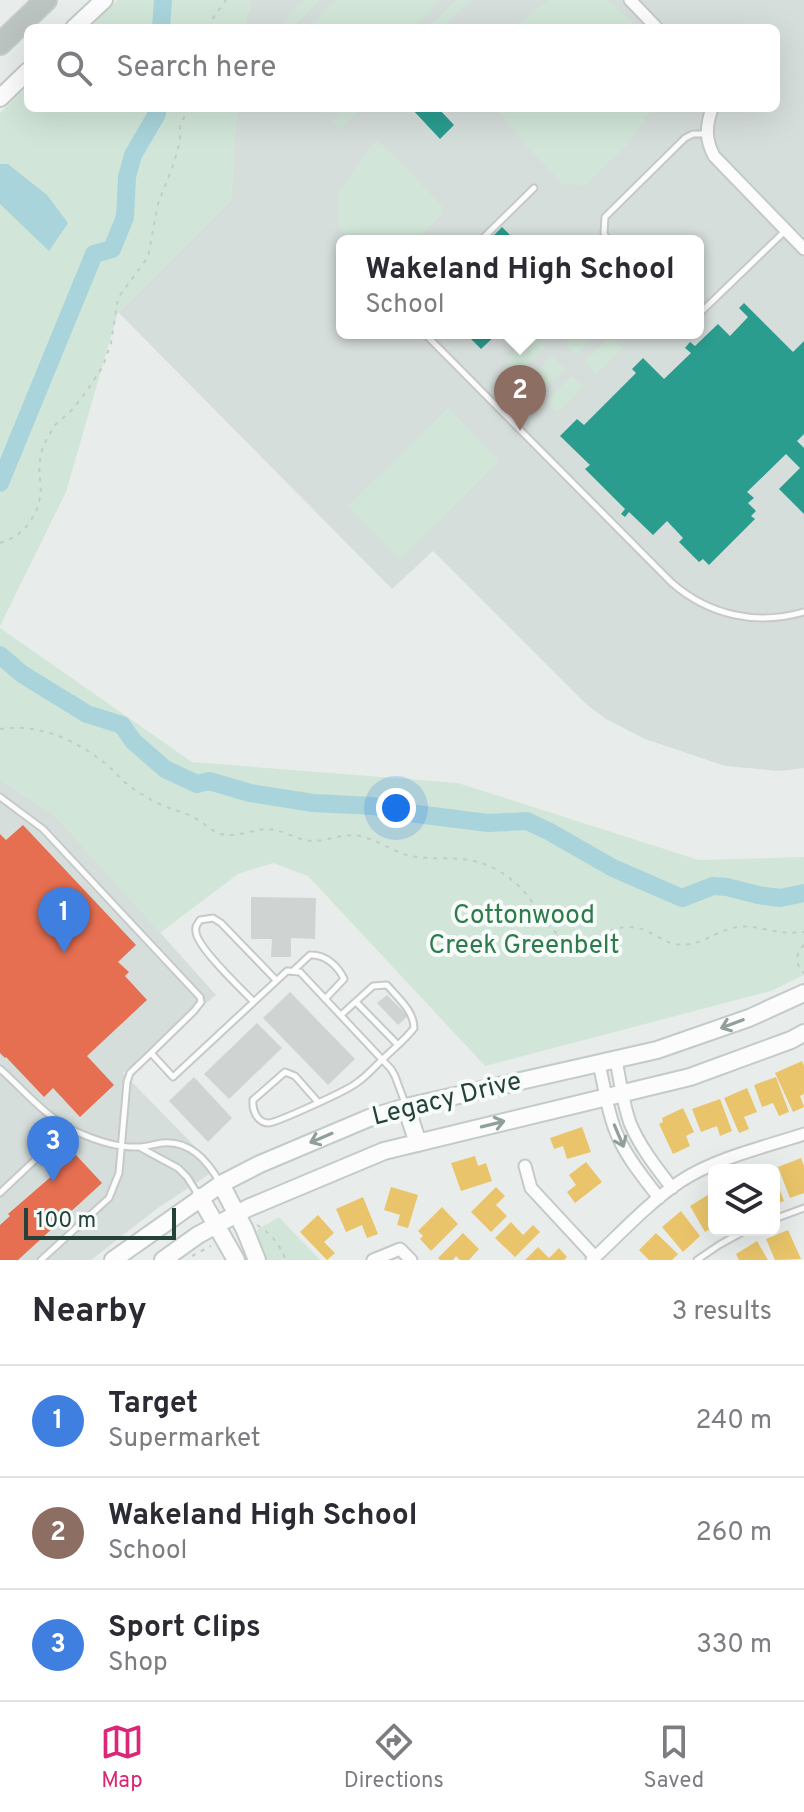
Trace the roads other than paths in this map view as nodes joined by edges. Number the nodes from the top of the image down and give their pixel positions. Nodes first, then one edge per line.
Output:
1 (46, 0) edge
2 (104, 0) edge
3 (630, 0) edge
4 (78, 24) edge
5 (653, 24) edge
6 (2, 43) edge
7 (24, 75) edge
8 (0, 98) edge
9 (711, 112) edge
10 (707, 134) junction
11 (534, 188) dead end
12 (786, 230) junction
13 (486, 235) edge
14 (605, 235) edge
15 (804, 249) edge
16 (704, 309) edge
17 (430, 339) edge
18 (804, 612) edge
19 (0, 797) edge
20 (294, 970) junction
21 (276, 980) junction
22 (804, 993) edge
23 (325, 999) junction
24 (253, 1001) junction
25 (356, 1002) junction
26 (341, 1015) junction
27 (804, 1033) edge
28 (398, 1045) junction
29 (151, 1053) junction
30 (382, 1059) junction
31 (616, 1060) junction
32 (599, 1064) junction
33 (0, 1069) edge
34 (614, 1095) junction
35 (318, 1102) junction
36 (406, 1107) junction
37 (69, 1128) junction
38 (804, 1134) edge
39 (418, 1143) junction
40 (123, 1145) junction
41 (140, 1147) junction
42 (525, 1166) dead end
43 (221, 1184) junction
44 (672, 1188) junction
45 (0, 1193) edge
46 (200, 1197) junction
47 (659, 1198) junction
48 (804, 1208) edge
49 (237, 1214) junction
50 (780, 1217) edge
51 (216, 1225) junction
52 (735, 1236) edge
53 (594, 1259) edge
54 (41, 1260) edge
55 (113, 1260) edge
56 (163, 1260) edge
57 (236, 1260) edge
58 (257, 1260) edge
59 (373, 1260) edge
60 (411, 1260) edge
61 (697, 1260) edge

1 - 6 highway
2 - 4 main road
3 - 5 street
7 - 8 main road
9 - 10 street
10 - 12 street
10 - 14 lane
11 - 13 lane
12 - 15 street
12 - 16 lane
17 - 18 lane
19 - 29 lane
20 - 21 lane
20 - 23 lane
20 - 23 lane
21 - 24 lane
21 - 24 lane
22 -> 31 main road, Legacy Drive
23 - 26 lane
24 - 29 lane
25 - 26 lane
25 - 28 lane
25 - 28 lane
26 - 30 lane
27 - 34 main road, Legacy Drive
28 - 30 lane
29 - 40 lane
30 - 35 lane
30 - 36 lane
31 - 32 main road, Legacy Drive
31 - 34 street
32 - 34 street
32 - 36 main road, Legacy Drive
33 - 37 lane
39 -> 34 main road, Legacy Drive
34 - 44 street
34 -> 47 street
35 - 35 lane
36 - 39 main road
36 -> 43 main road, Legacy Drive
37 - 40 lane
37 - 45 lane
38 - 44 street
39 - 49 main road, Legacy Drive
40 - 41 lane
40 - 54 lane
41 - 43 lane
41 - 46 lane
42 - 53 street
43 - 46 main road, Legacy Drive
43 - 49 main road
44 - 47 street
46 - 51 main road
46 - 55 main road, Legacy Drive
47 - 53 street
48 - 50 lane
49 - 51 main road, Legacy Drive
49 - 58 main road
51 - 56 main road, Legacy Drive
51 - 57 main road
52 - 61 lane
59 - 60 street

